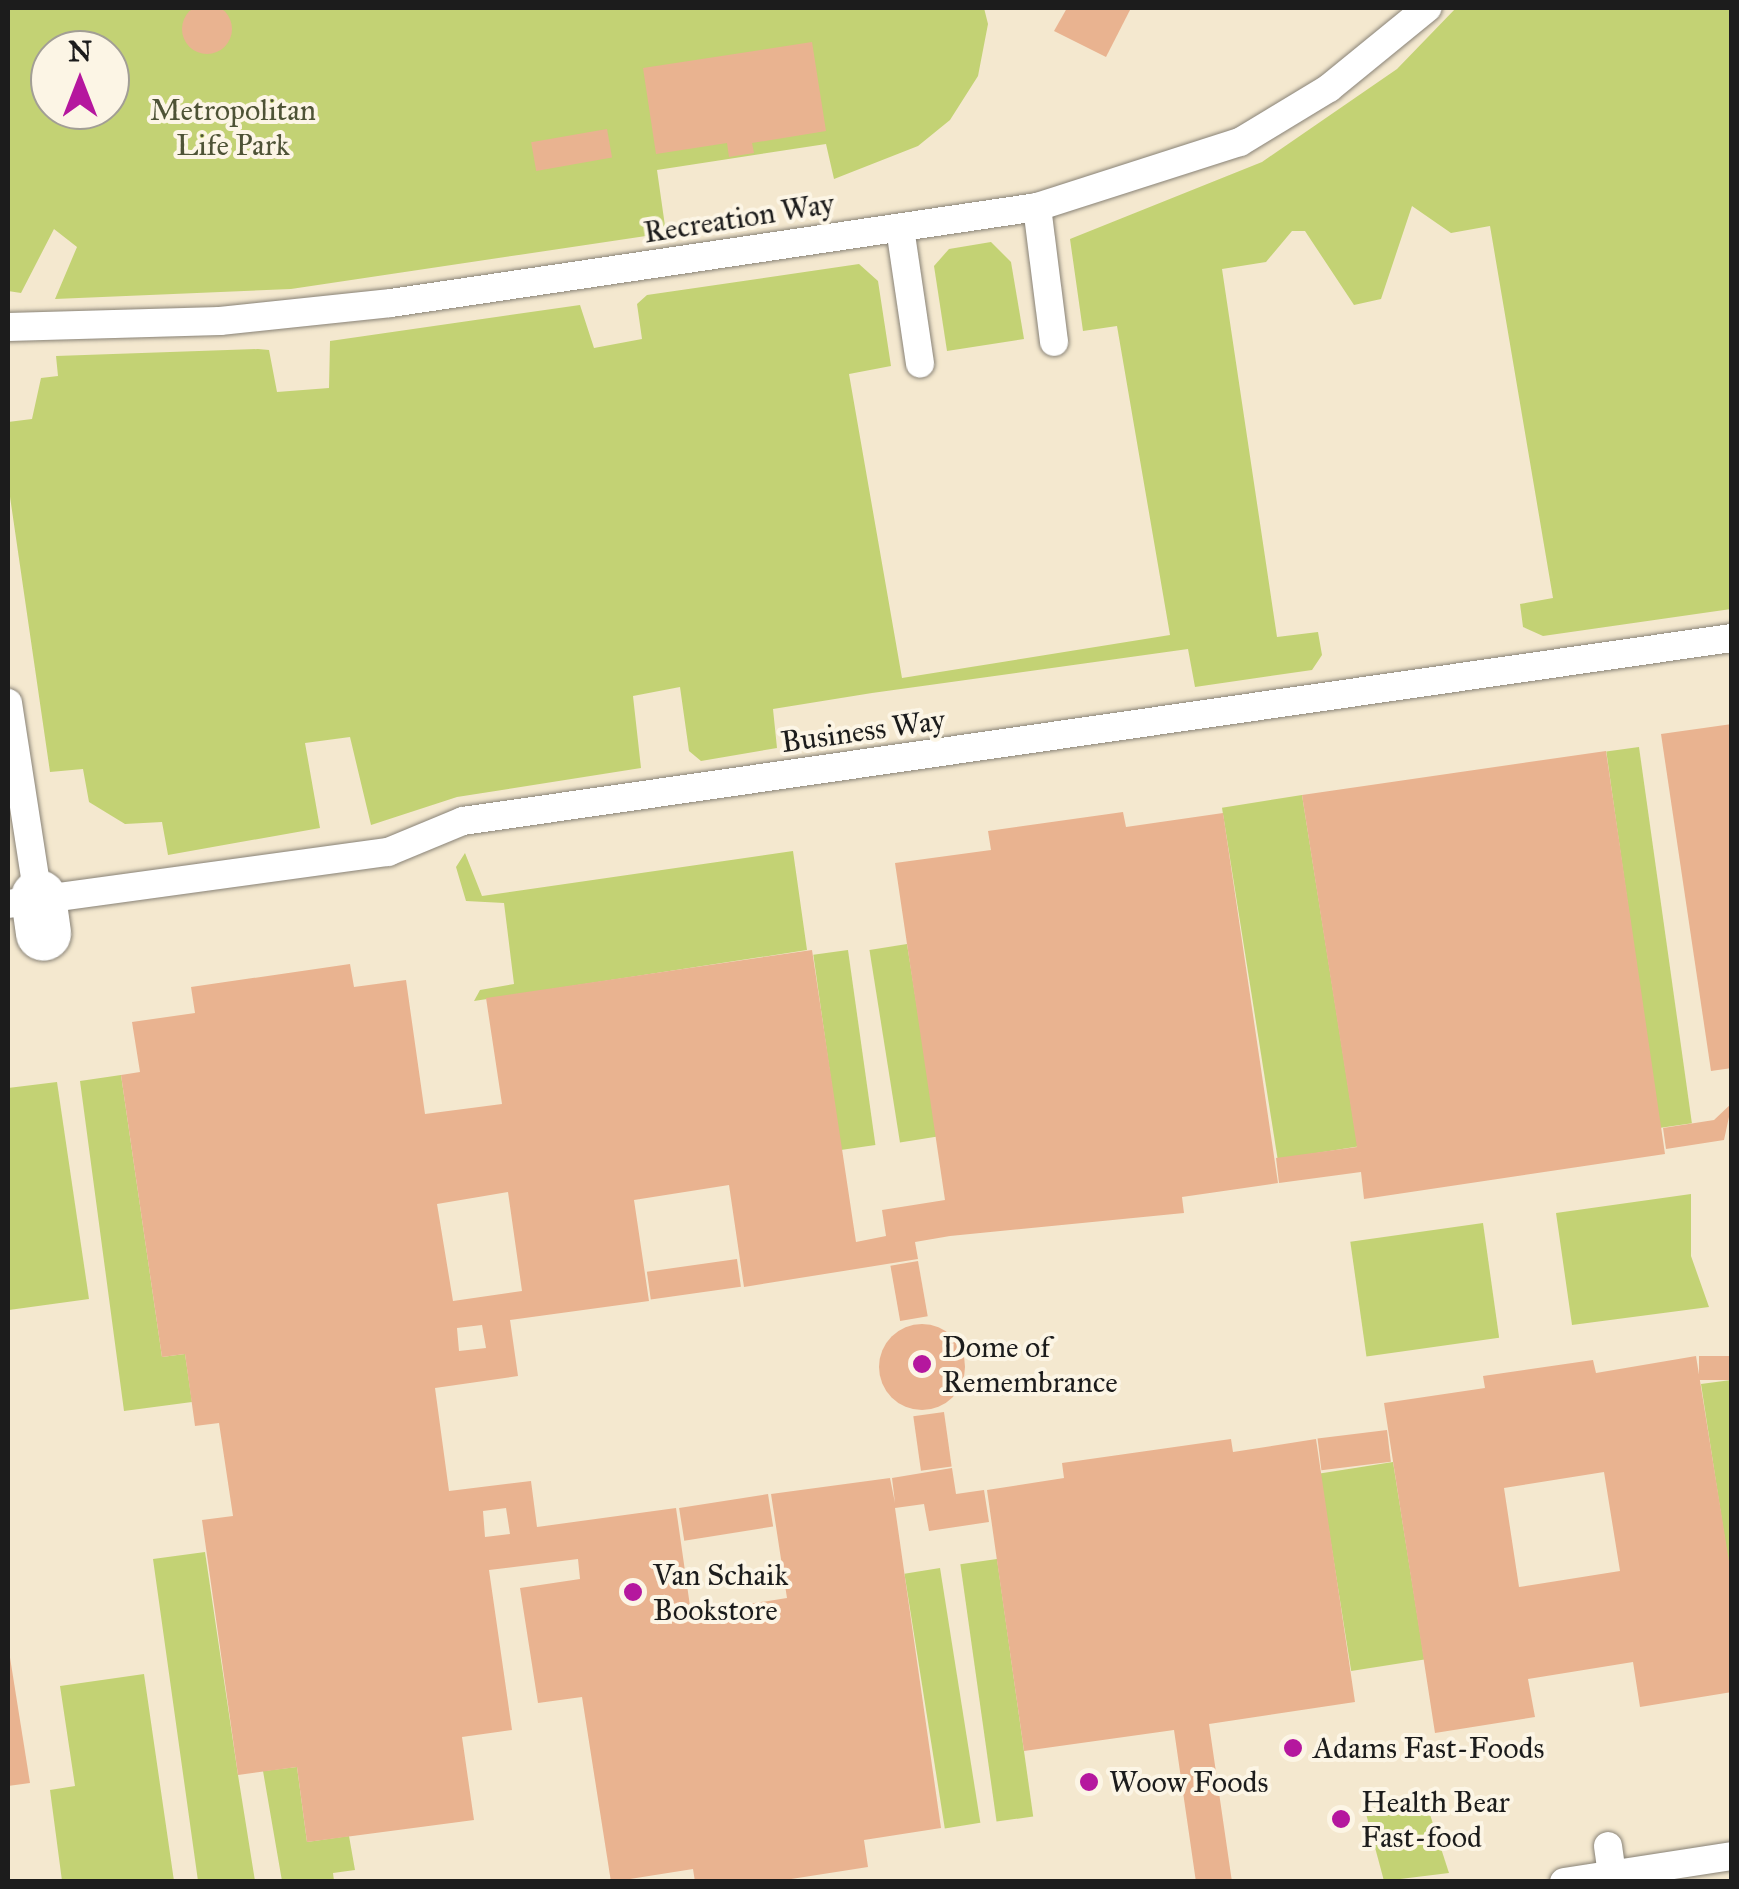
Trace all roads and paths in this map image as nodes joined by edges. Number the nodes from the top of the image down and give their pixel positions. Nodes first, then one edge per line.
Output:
1 (1427, 8) edge
2 (1036, 208) junction
3 (900, 228) junction
4 (8, 327) edge
5 (1054, 342) dead end
6 (920, 364) dead end
7 (1732, 638) edge
8 (8, 703) edge
9 (30, 911) edge
10 (1732, 1856) edge
11 (1564, 1882) edge

1 - 2 lane, Recreation Way
2 - 3 lane, Recreation Way
2 - 5 lane
3 - 4 lane, Recreation Way
3 - 6 lane
7 - 9 lane, Business Way
8 - 9 lane
10 - 11 lane

